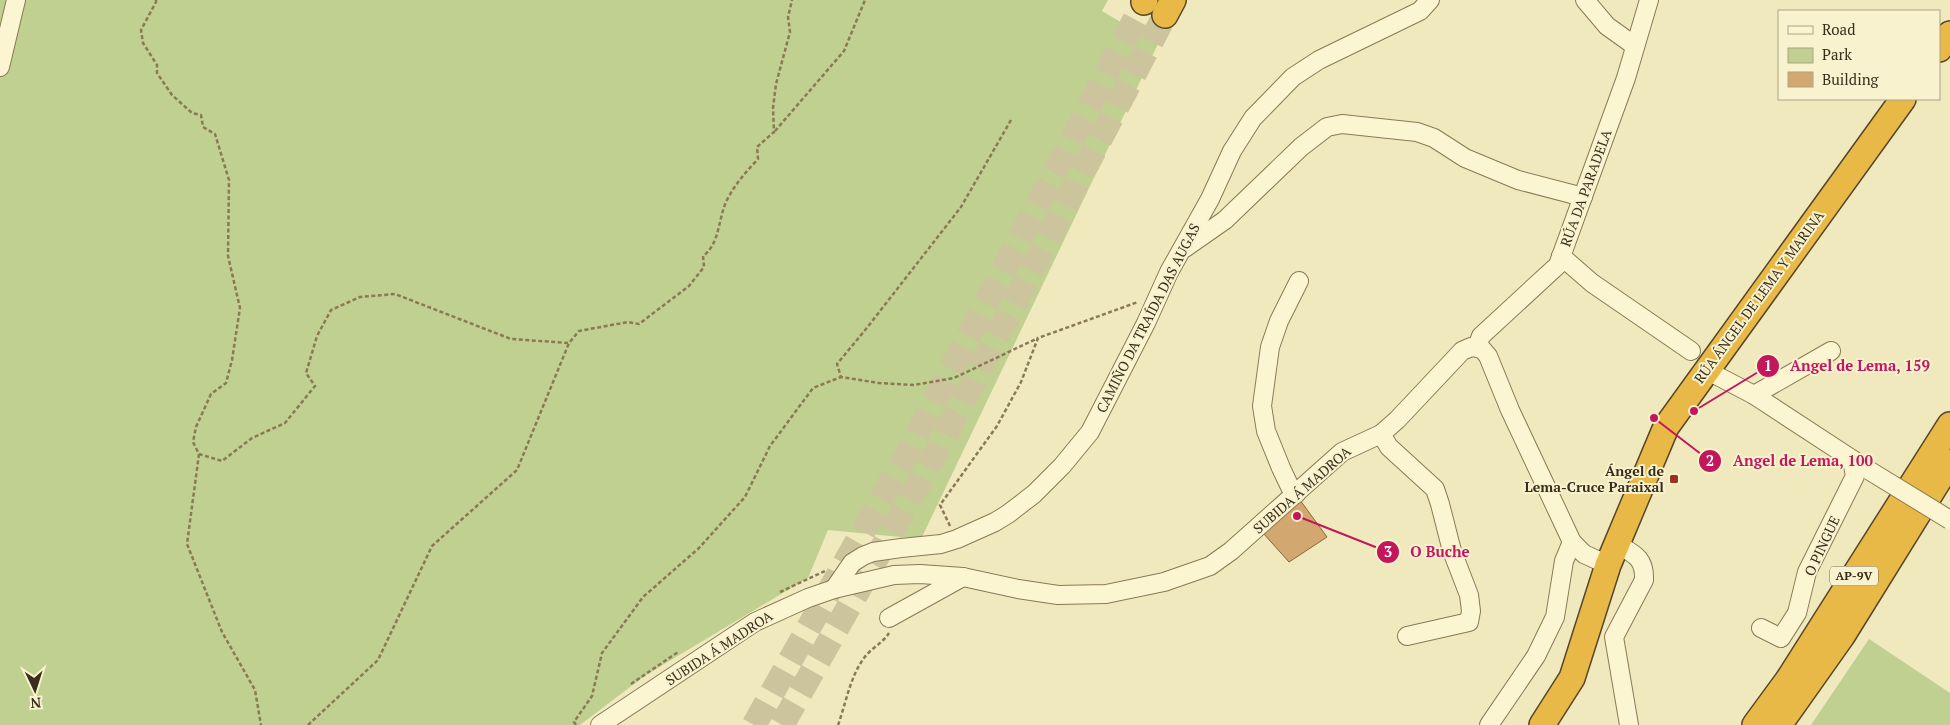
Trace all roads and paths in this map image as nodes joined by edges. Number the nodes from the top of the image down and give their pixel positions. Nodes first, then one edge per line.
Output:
1 (16, 0) edge
2 (156, 0) edge
3 (792, 0) edge
4 (865, 0) edge
5 (1430, 0) edge
6 (1585, 0) edge
7 (1649, 0) edge
8 (1950, 34) edge
9 (1635, 46) junction
10 (1940, 48) edge
11 (0, 67) edge
12 (1902, 100) edge
13 (1011, 120) dead end
14 (774, 132) junction
15 (1582, 197) junction
16 (1180, 252) junction
17 (1561, 256) junction
18 (1299, 280) dead end
19 (1158, 294) junction
20 (1038, 338) junction
21 (569, 343) junction
22 (1477, 347) junction
23 (1831, 351) dead end
24 (1699, 361) junction
25 (841, 377) junction
26 (1754, 395) junction
27 (1950, 425) edge
28 (1381, 434) junction
29 (199, 454) junction
30 (1852, 460) junction
31 (1950, 462) edge
32 (1296, 494) junction
33 (1950, 520) edge
34 (957, 539) junction
35 (1572, 542) junction
36 (1613, 554) junction
37 (963, 577) junction
38 (834, 589) junction
39 (889, 618) joint
40 (1761, 628) dead end
41 (1407, 636) dead end
42 (606, 723) edge
43 (261, 725) edge
44 (308, 725) edge
45 (576, 725) edge
46 (838, 725) edge
47 (1489, 725) edge
48 (1542, 725) edge
49 (1629, 725) edge
50 (1755, 725) edge
51 (1779, 725) edge

1 - 11 street
2 - 29 path
3 - 14 path
4 - 14 path
5 - 16 street, CAMIÑO DA TRAÍDA DAS AUGAS
6 - 9 street
7 - 9 street, RÚA DA PARADELA
8 - 10 highway
9 - 15 street, RÚA DA PARADELA
12 - 24 highway, RÚA ÁNGEL DE LEMA Y MARINA
13 - 25 path
14 - 21 path
15 - 16 street
15 - 17 street, RÚA DA PARADELA
16 - 19 street, CAMIÑO DA TRAÍDA DAS AUGAS
17 - 22 street, RÚA DA PARADELA
17 - 24 street
18 - 32 street
19 - 20 path
19 - 34 street, CAMIÑO DA TRAÍDA DAS AUGAS
20 - 25 path
20 - 34 path
21 - 29 path
21 - 44 path
22 - 28 street, SUBIDA Á MADROA
22 - 35 street
23 - 26 street
24 - 26 street
24 - 36 highway, RÚA ÁNGEL DE LEMA Y MARINA
25 - 45 path
26 - 30 street
27 - 50 highway, AP-9V
28 - 32 street, SUBIDA Á MADROA
28 - 41 street
29 - 43 path
30 - 33 street, bridge
30 - 40 street, O PINGUE
31 - 51 highway, AP-9V
32 - 37 street, SUBIDA Á MADROA
34 - 38 street, CAMIÑO DA TRAÍDA DAS AUGAS
35 - 36 street
35 - 47 street
36 - 48 highway, RÚA ÁNGEL DE LEMA Y MARINA
36 - 49 street
37 - 38 street, SUBIDA Á MADROA
37 - 39 street
38 - 42 street, SUBIDA Á MADROA
39 - 46 path

